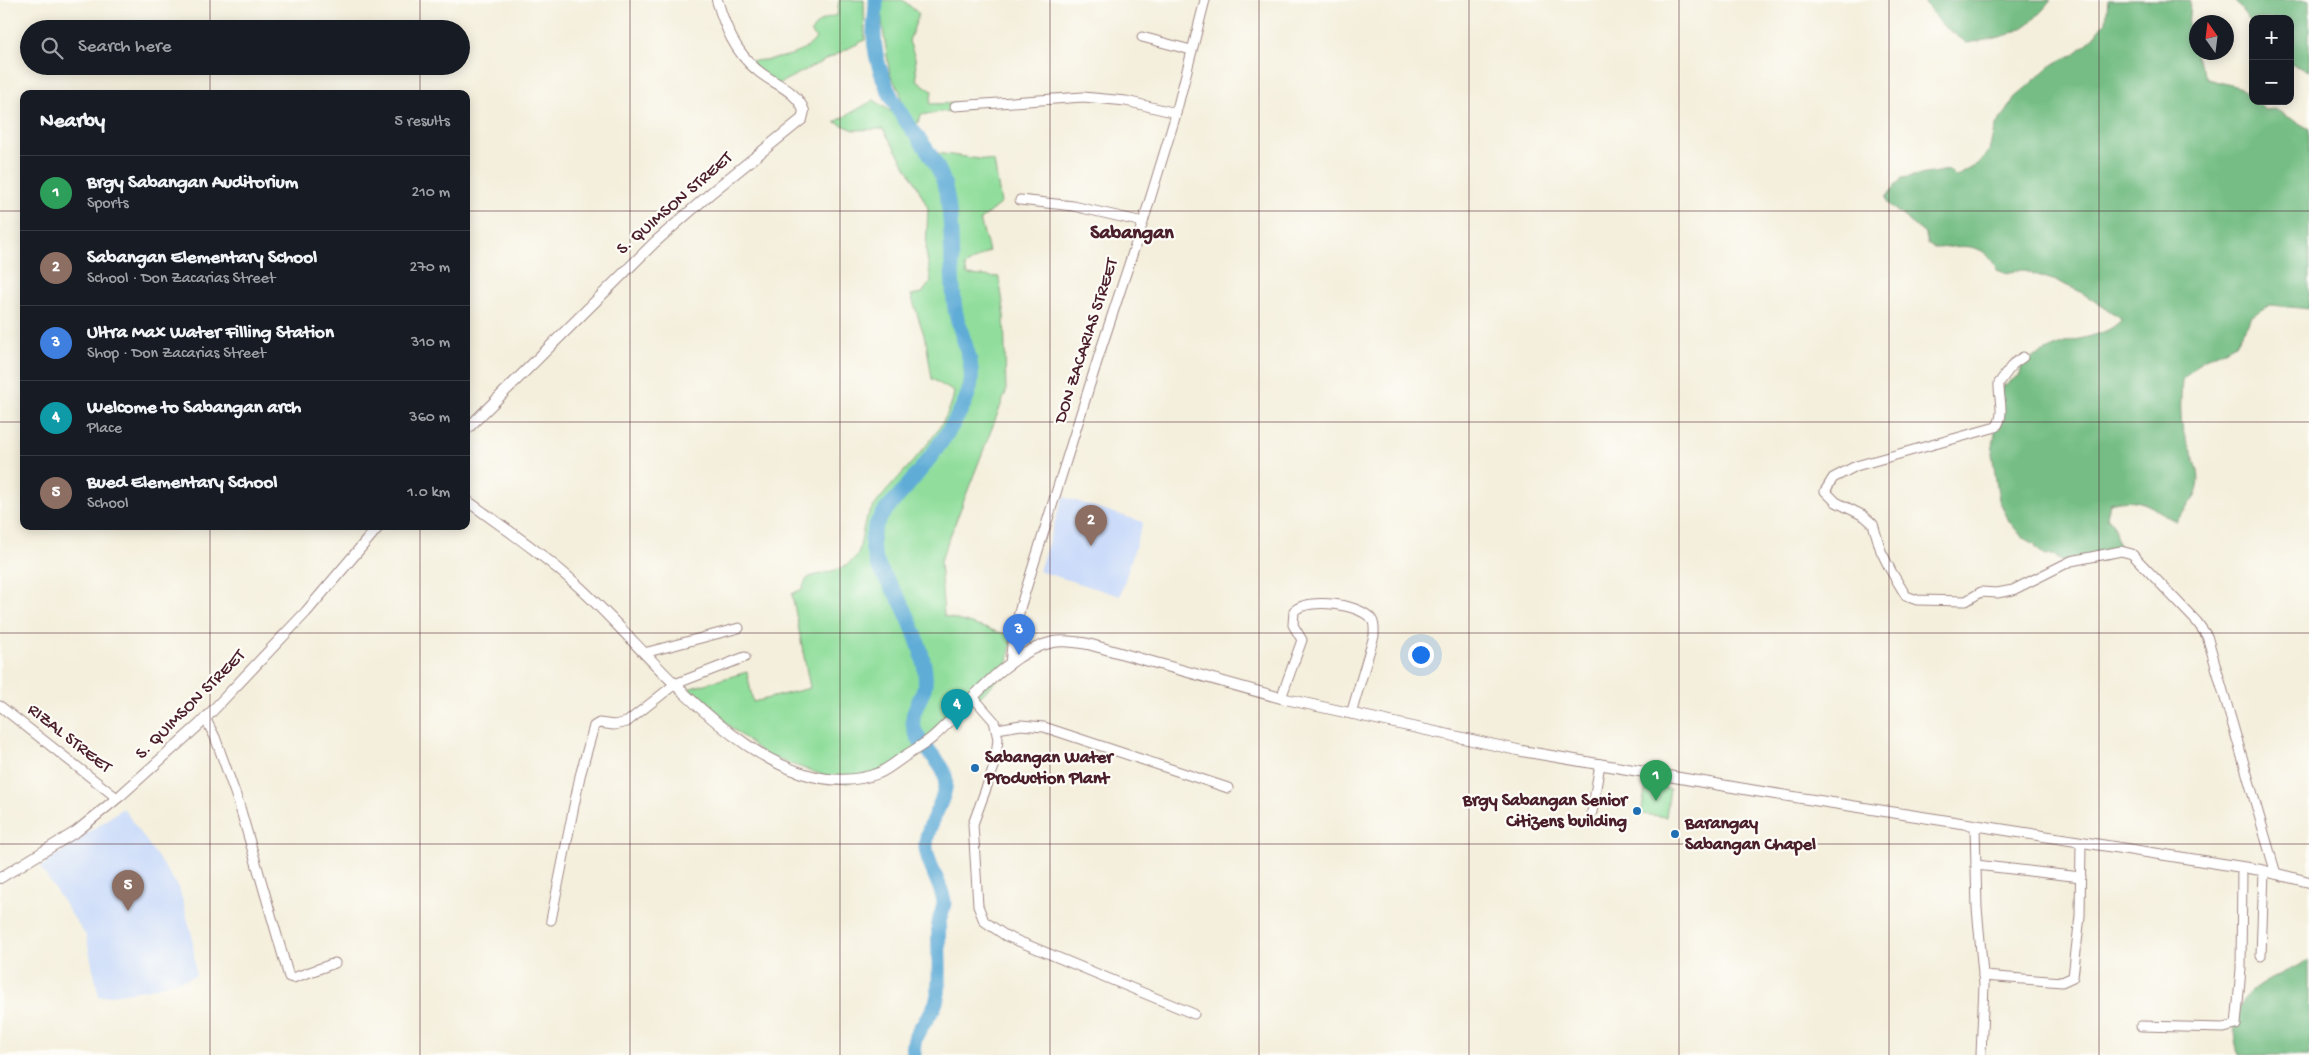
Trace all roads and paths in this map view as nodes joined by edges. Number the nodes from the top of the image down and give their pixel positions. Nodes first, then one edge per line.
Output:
1 (717, 0) edge
2 (1205, 0) edge
3 (1142, 37) dead end
4 (1191, 50) junction
5 (955, 106) dead end
6 (1176, 113) junction
7 (1020, 200) dead end
8 (1143, 222) junction
9 (2023, 357) dead end
10 (470, 426) edge
11 (470, 503) edge
12 (376, 530) edge
13 (738, 628) dead end
14 (644, 653) junction
15 (745, 657) dead end
16 (1010, 664) junction
17 (675, 684) junction
18 (973, 697) junction
19 (1281, 698) junction
20 (0, 706) edge
21 (1351, 714) junction
22 (205, 718) junction
23 (997, 729) junction
24 (1600, 764) junction
25 (1228, 788) dead end
26 (117, 798) junction
27 (1592, 812) dead end
28 (1975, 826) junction
29 (2082, 842) junction
30 (1976, 865) junction
31 (2242, 868) junction
32 (2264, 871) junction
33 (2276, 874) junction
34 (2081, 877) junction
35 (0, 878) edge
36 (2309, 882) edge
37 (551, 920) dead end
38 (2261, 956) dead end
39 (335, 963) dead end
40 (1983, 976) junction
41 (1194, 1014) dead end
42 (2141, 1026) dead end
43 (1982, 1055) edge

1 - 10 street, S. QUIMSON STREET
2 - 4 street, DON ZACARIAS STREET
3 - 4 street
4 - 6 street, DON ZACARIAS STREET
5 - 6 street
6 - 8 street, DON ZACARIAS STREET
7 - 8 street
8 - 16 street, DON ZACARIAS STREET
9 - 33 street
11 - 14 street
12 - 22 street, S. QUIMSON STREET
13 - 14 street
14 - 17 street
15 - 17 street
16 - 18 street
16 - 19 street
17 - 18 street
17 - 37 street
18 - 23 street
19 - 21 street
19 - 21 street
20 - 26 street, RIZAL STREET
21 - 24 street
22 - 26 street, S. QUIMSON STREET
22 - 39 street
23 - 25 street
23 - 41 street
24 - 27 street
24 - 28 street
26 - 35 street, S. QUIMSON STREET
28 - 29 street
28 - 30 street
29 - 31 street
29 - 34 street
30 - 34 street
30 - 40 street
31 - 32 street
31 - 42 street
32 - 33 street
32 - 38 street
33 - 36 street
34 - 40 street
40 - 43 street

